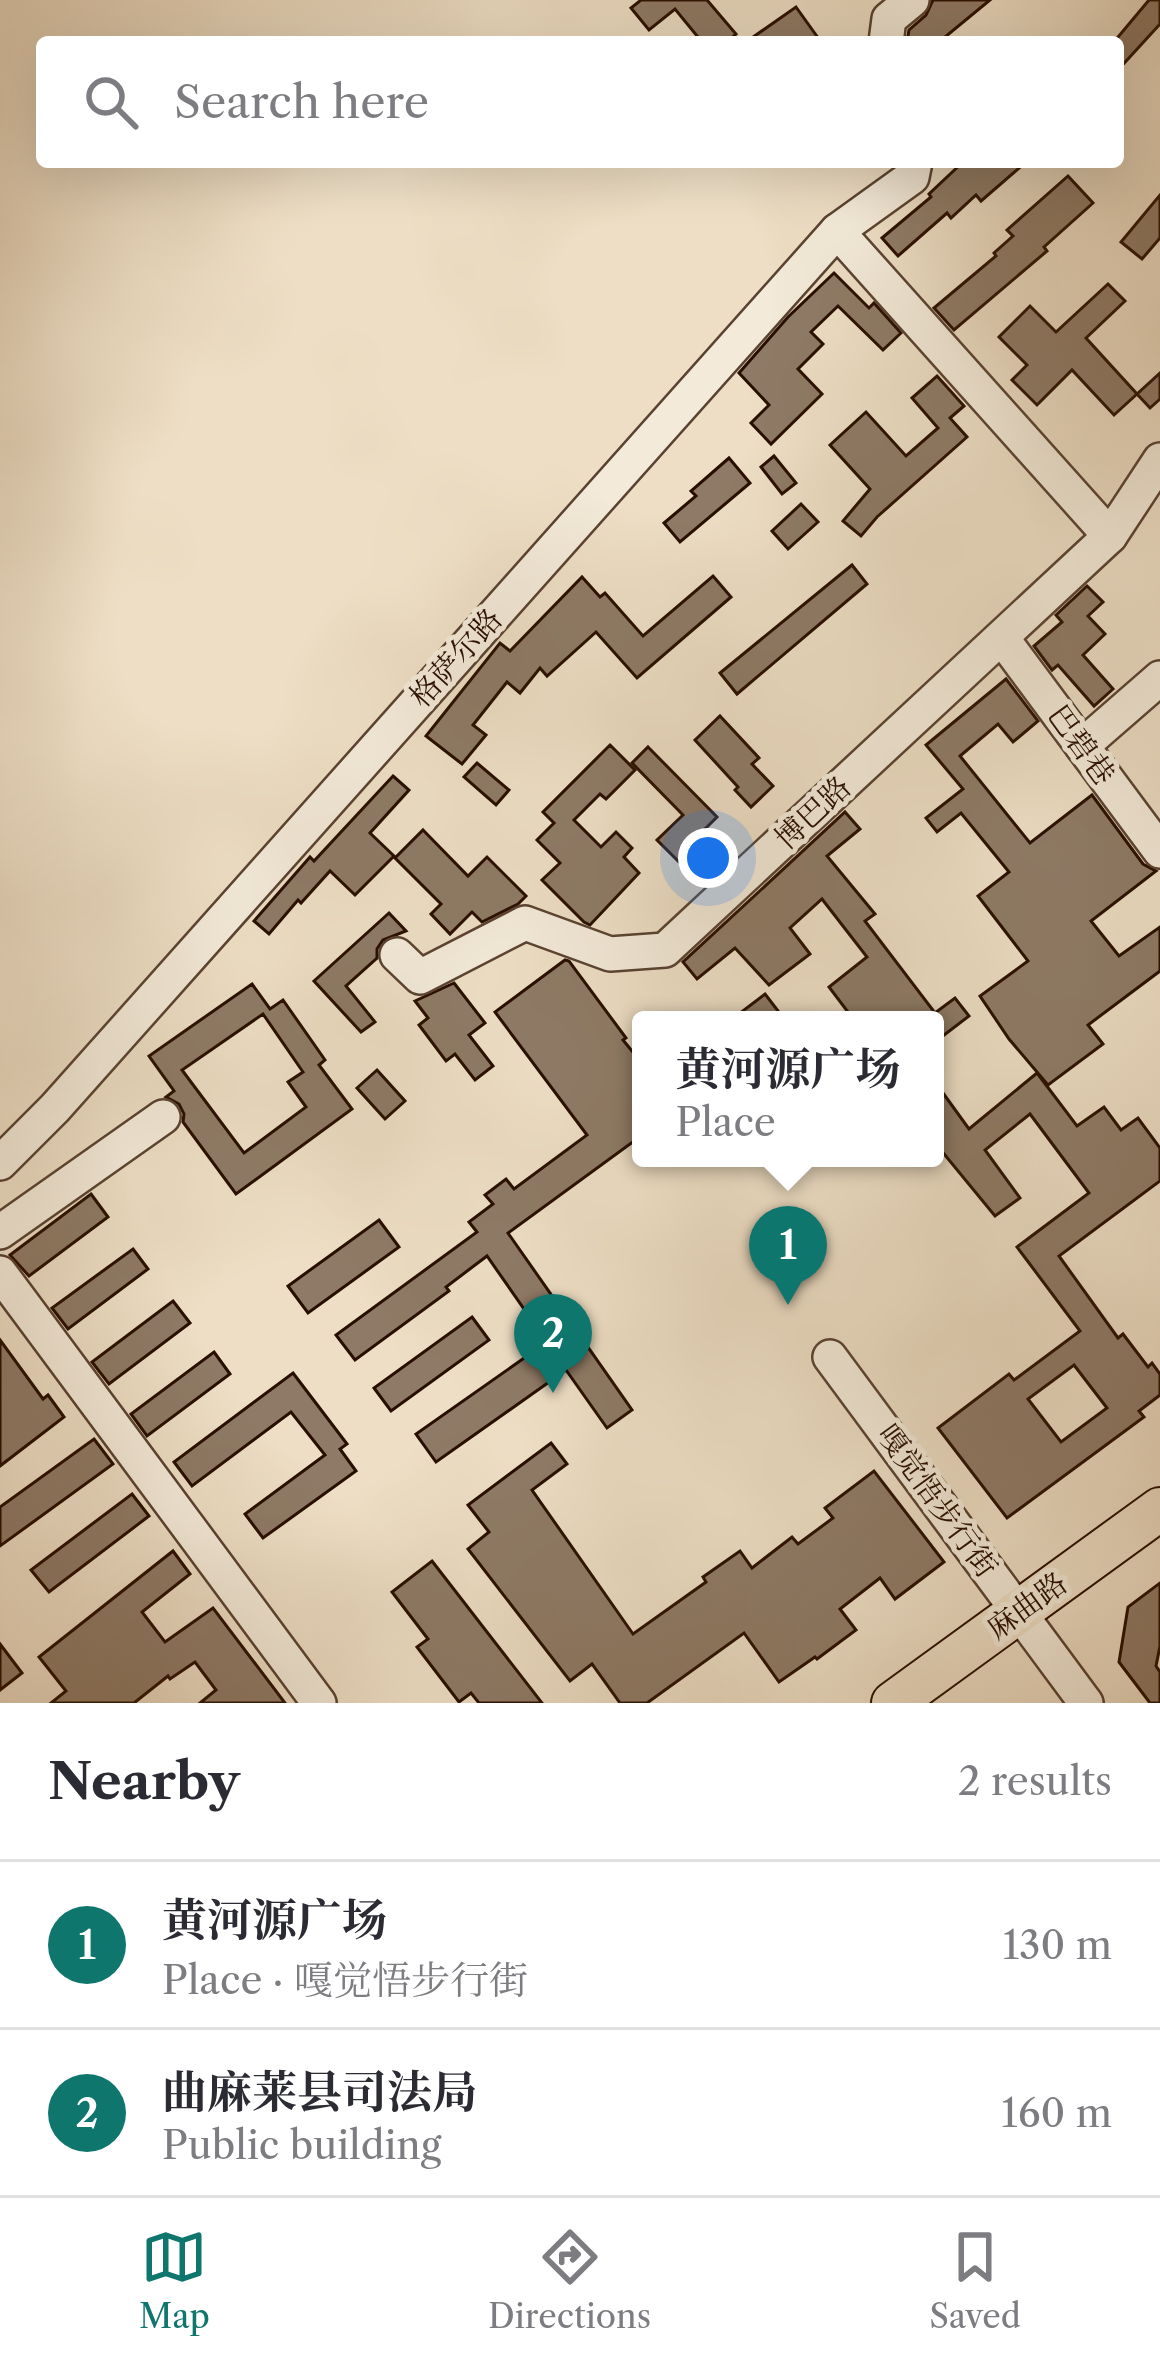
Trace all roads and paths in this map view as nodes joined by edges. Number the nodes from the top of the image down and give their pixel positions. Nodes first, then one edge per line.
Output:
1 (912, 0) edge
2 (887, 36) edge
3 (914, 168) edge
4 (837, 231) junction
5 (1160, 460) edge
6 (1111, 536) junction
7 (1002, 638) junction
8 (1160, 678) edge
9 (1082, 746) junction
10 (1160, 851) edge
11 (397, 955) dead end
12 (163, 1117) dead end
13 (0, 1163) edge
14 (0, 1232) edge
15 (0, 1273) edge
16 (830, 1357) dead end
17 (1160, 1508) edge
18 (1018, 1612) junction
19 (319, 1703) edge
20 (893, 1703) edge
21 (1086, 1703) edge

1 - 2 street
3 - 4 street, 格萨尔路
4 - 6 street
4 - 13 street, 格萨尔路
5 - 6 street, 博巴路
6 - 7 street, 博巴路
7 - 9 street, 巴碧巷
7 - 11 street, 博巴路
8 - 9 street
9 - 10 street, 巴碧巷
12 - 14 street
15 - 19 street
16 - 18 street, 嘎觉悟步行街
17 - 18 main road, 麻曲路
18 - 20 main road, 麻曲路
18 - 21 street, 嘎觉悟步行街

